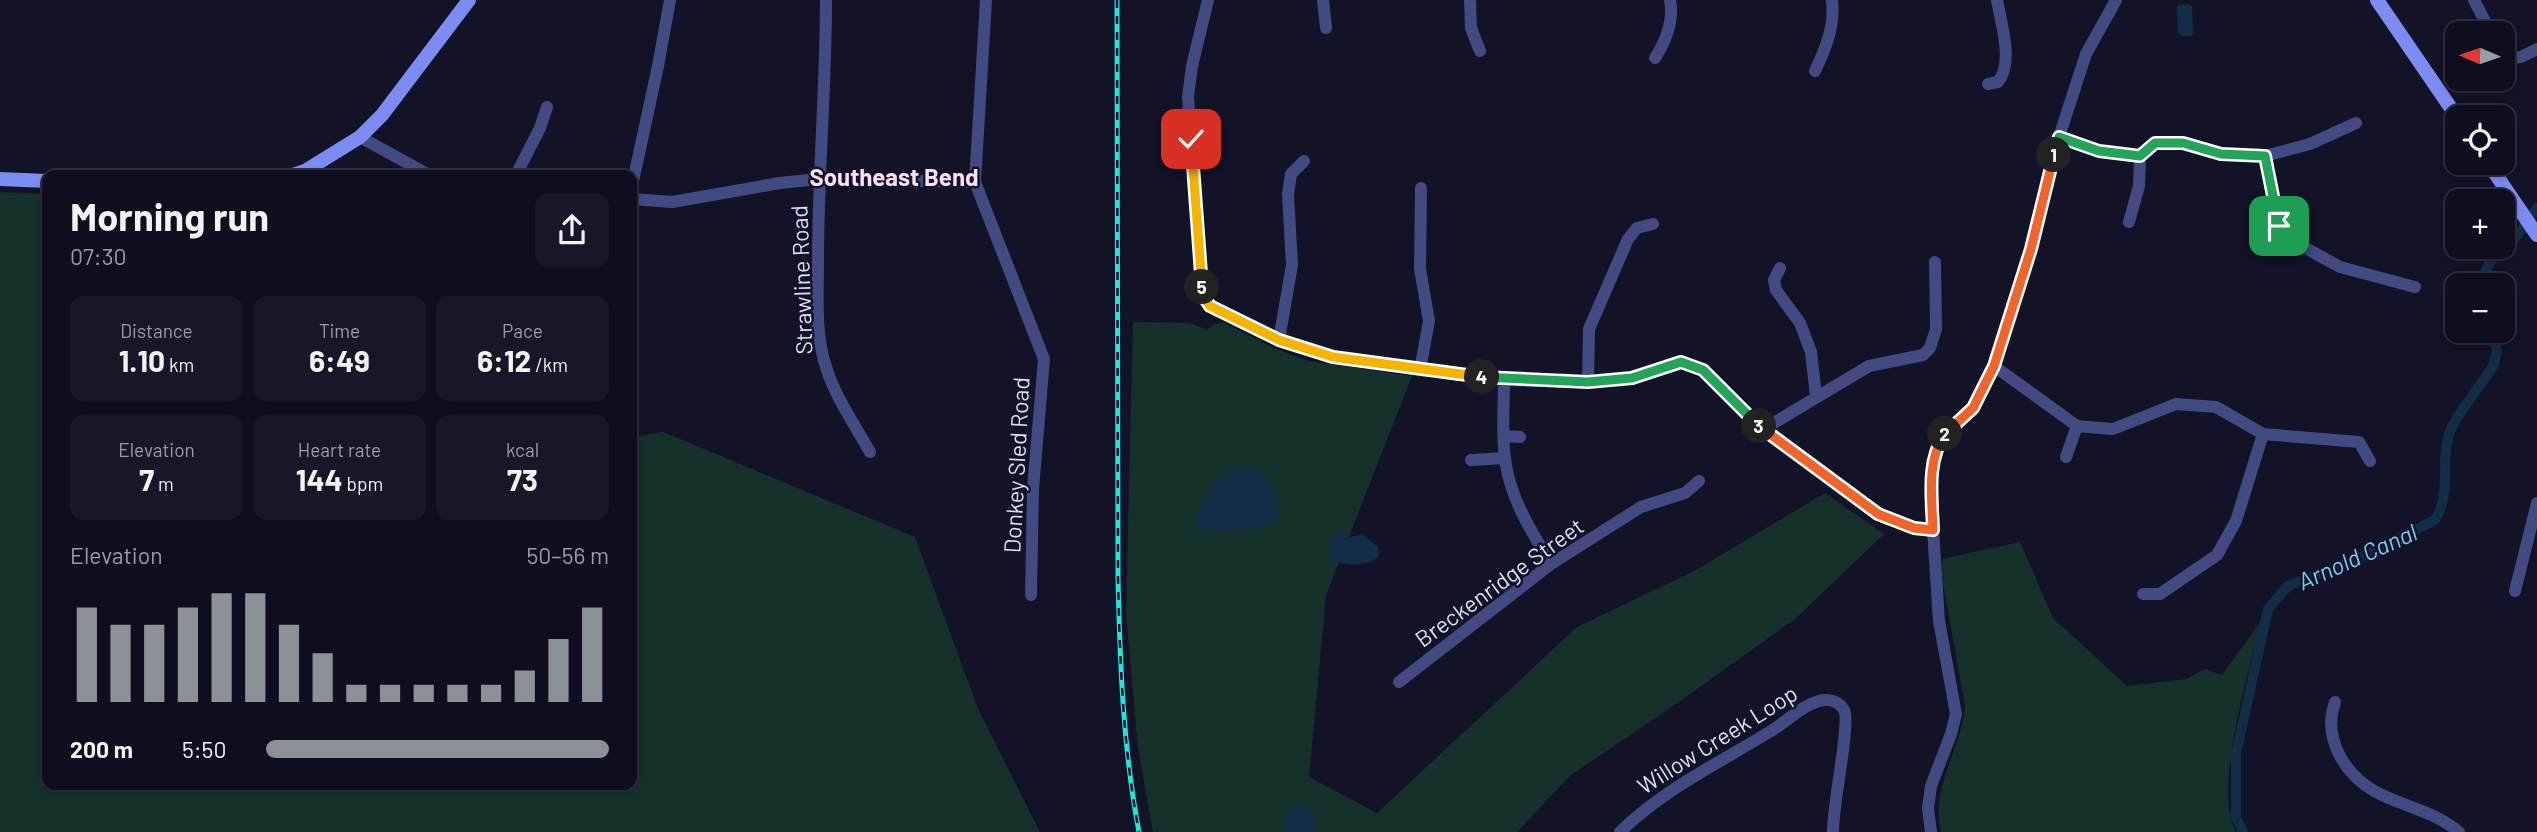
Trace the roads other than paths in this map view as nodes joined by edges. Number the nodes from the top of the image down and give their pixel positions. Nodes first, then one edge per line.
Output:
1 (469, 0) edge
2 (670, 0) edge
3 (826, 0) edge
4 (986, 0) edge
5 (1208, 0) edge
6 (1323, 0) edge
7 (1470, 0) edge
8 (1670, 0) edge
9 (1832, 0) edge
10 (1997, 0) edge
11 (2116, 0) edge
12 (2378, 0) edge
13 (2474, 0) edge
14 (2485, 21) edge
15 (1326, 28) dead end
16 (2537, 49) edge
17 (1480, 51) dead end
18 (2515, 56) edge
19 (1655, 58) dead end
20 (1815, 71) dead end
21 (1988, 83) dead end
22 (2449, 105) edge
23 (547, 107) dead end
24 (2356, 123) dead end
25 (360, 137) junction
26 (2059, 137) junction
27 (2140, 156) junction
28 (2265, 156) junction
29 (1304, 161) dead end
30 (307, 170) edge
31 (420, 170) edge
32 (519, 170) edge
33 (635, 170) edge
34 (2496, 175) edge
35 (0, 179) edge
36 (818, 179) junction
37 (42, 181) edge
38 (975, 182) junction
39 (1421, 188) dead end
40 (637, 200) edge
41 (2129, 222) dead end
42 (1653, 224) dead end
43 (2535, 232) edge
44 (1935, 262) dead end
45 (1780, 268) dead end
46 (2415, 287) dead end
47 (1279, 340) junction
48 (1994, 366) junction
49 (1420, 370) junction
50 (1504, 380) junction
51 (1588, 382) junction
52 (1816, 396) junction
53 (2077, 426) junction
54 (1762, 430) junction
55 (2263, 434) junction
56 (1504, 436) junction
57 (1520, 437) dead end
58 (870, 452) dead end
59 (2066, 457) dead end
60 (1505, 458) junction
61 (1471, 460) dead end
62 (2370, 461) dead end
63 (1699, 481) dead end
64 (2537, 503) edge
65 (1933, 530) junction
66 (1551, 564) junction
67 (2515, 591) dead end
68 (2143, 594) dead end
69 (1031, 595) dead end
70 (1399, 682) dead end
71 (2335, 702) dead end
72 (1620, 832) edge
73 (1833, 832) edge
74 (1931, 832) edge
75 (2459, 832) edge

1 - 25 street
2 - 33 street
3 - 36 street, Strawline Road
4 - 38 street
5 - 47 street
6 - 15 street
7 - 17 street
8 - 19 street
9 - 20 street
10 - 21 street
11 - 26 street
12 - 22 street
13 - 14 street
16 - 18 street
23 - 32 street
24 - 28 street
25 - 30 street
25 - 31 street
26 - 27 street
26 - 48 street
27 - 28 street
27 - 41 street
28 - 46 street
29 - 47 street
34 - 43 street
35 - 37 street
36 - 38 street
36 - 40 street
36 - 58 street, Strawline Road
38 - 69 street, Donkey Sled Road
39 - 49 street
42 - 51 street
44 - 52 street
45 - 52 street
47 - 49 street
48 - 53 street
48 - 65 street
49 - 50 street
50 - 51 street
50 - 56 street
51 - 54 street
52 - 54 street
53 - 55 street
53 - 59 street
54 - 65 street
55 - 62 street
55 - 68 street
56 - 57 street
56 - 60 street
60 - 61 street
60 - 66 street
63 - 66 street, Breckenridge Street
64 - 67 street
65 - 74 street
66 - 70 street, Breckenridge Street
71 - 75 street
72 - 73 street, Willow Creek Loop

